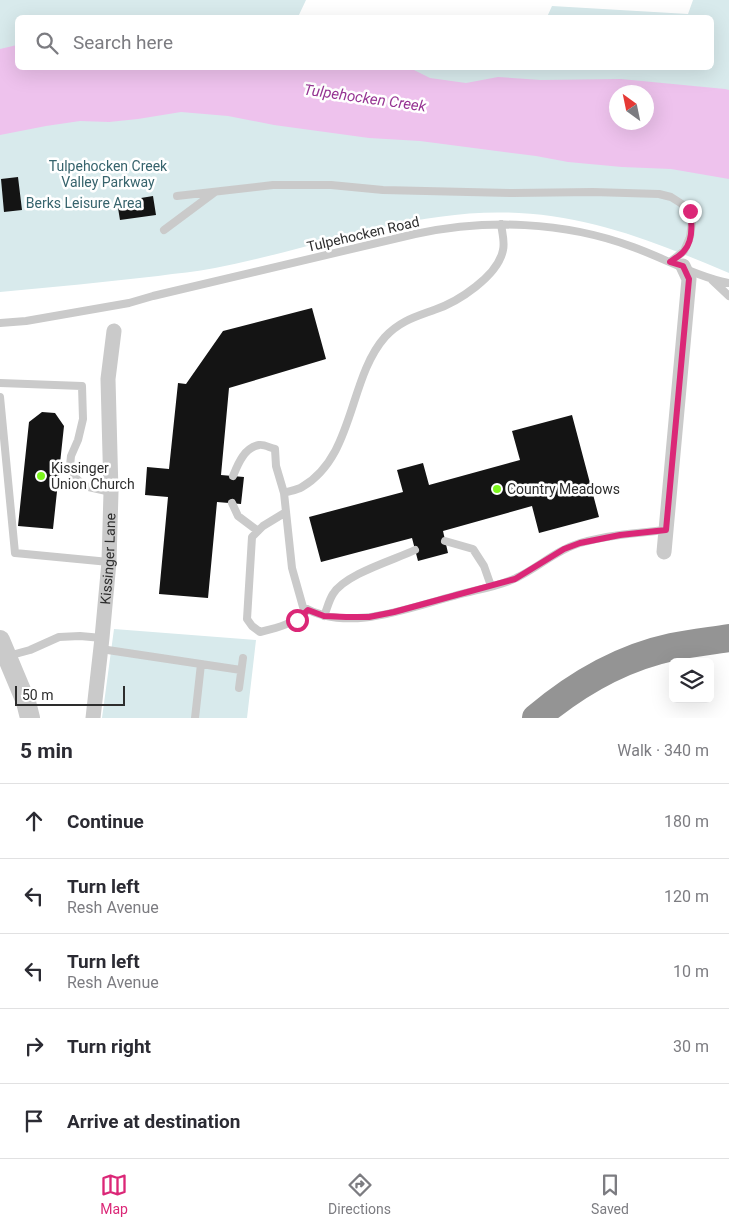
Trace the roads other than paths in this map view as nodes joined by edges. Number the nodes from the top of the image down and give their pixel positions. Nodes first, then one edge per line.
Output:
1 (217, 191) junction
2 (176, 196) dead end
3 (501, 224) junction
4 (164, 230) dead end
5 (677, 264) junction
6 (712, 280) junction
7 (729, 283) edge
8 (729, 296) edge
9 (0, 323) edge
10 (114, 331) dead end
11 (0, 383) edge
12 (0, 397) edge
13 (233, 476) dead end
14 (111, 492) junction
15 (284, 493) junction
16 (232, 503) dead end
17 (286, 512) junction
18 (666, 530) junction
19 (258, 531) junction
20 (445, 541) dead end
21 (415, 550) dead end
22 (664, 552) dead end
23 (109, 562) junction
24 (491, 586) junction
25 (308, 610) junction
26 (324, 616) junction
27 (729, 638) edge
28 (102, 643) junction
29 (2, 651) edge
30 (243, 658) dead end
31 (201, 664) junction
32 (242, 670) junction
33 (239, 688) dead end
34 (30, 718) edge
35 (93, 718) edge
36 (195, 718) edge
37 (536, 718) edge

1 - 2 lane
1 - 4 lane
1 - 5 lane
3 - 5 lane, Tulpehocken Road
3 - 9 lane, Tulpehocken Road
3 - 15 lane
5 - 6 lane, Tulpehocken Road
5 - 18 street
6 - 7 lane, Tulpehocken Road
6 - 8 lane
10 - 14 street, Kissinger Lane
11 - 14 lane
12 - 23 lane
13 - 15 lane
14 - 23 street, Kissinger Lane
15 - 17 lane
16 - 19 lane
17 - 19 lane
17 - 25 lane
18 - 22 street
18 - 24 lane
19 - 25 lane
20 - 24 lane
21 - 26 lane
23 - 28 street, Kissinger Lane
24 - 26 lane
25 - 26 lane
27 - 37 highway
28 - 29 lane
28 - 31 lane
28 - 35 street, Kissinger Lane
29 - 34 street
30 - 32 lane
31 - 32 lane
31 - 36 lane
32 - 33 lane

